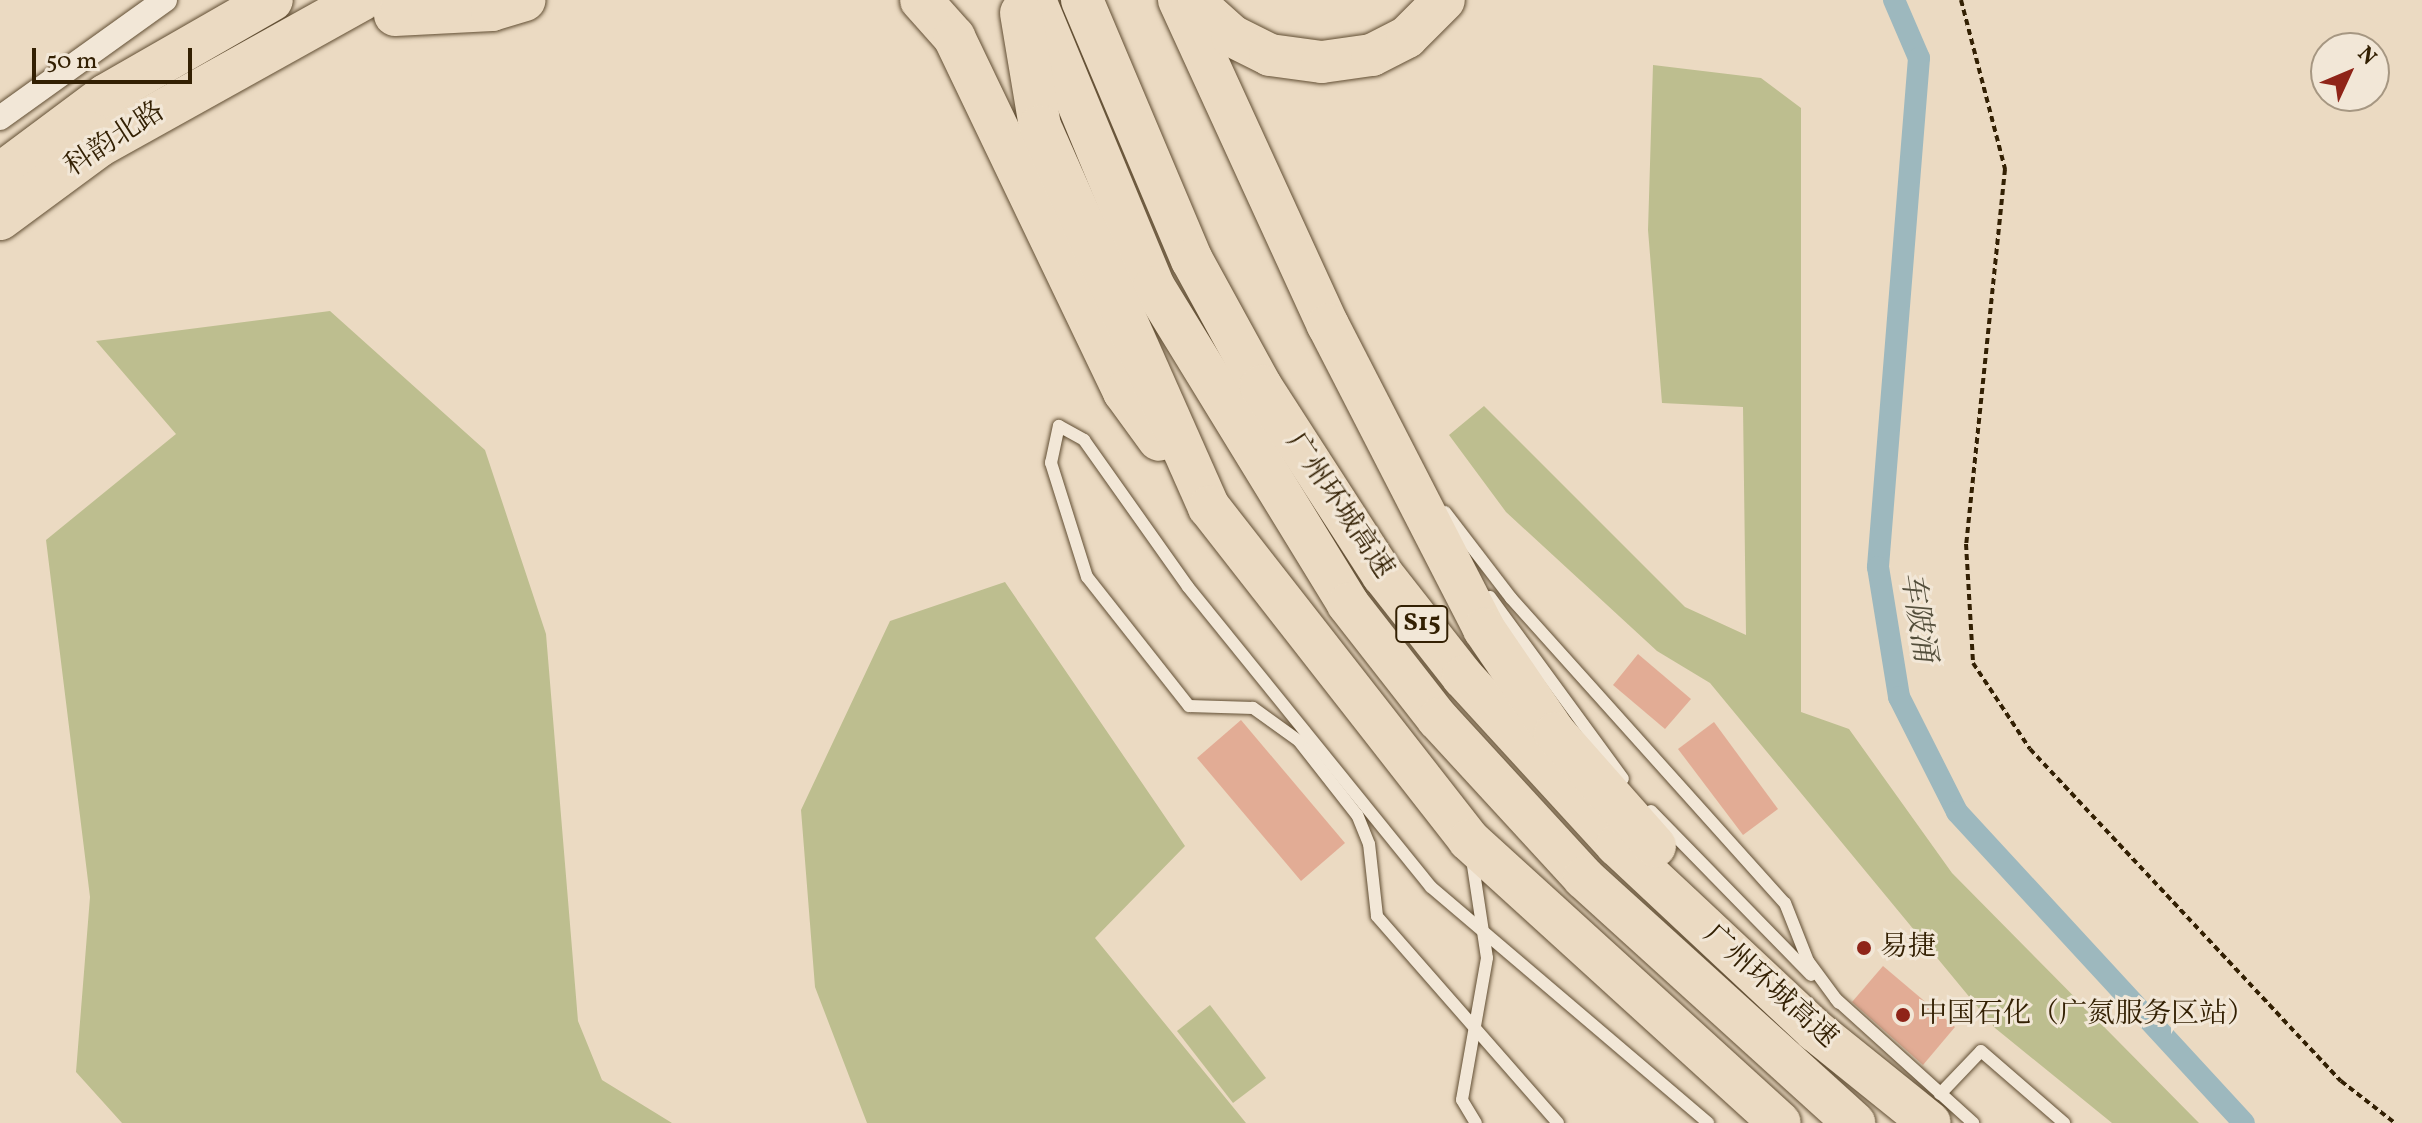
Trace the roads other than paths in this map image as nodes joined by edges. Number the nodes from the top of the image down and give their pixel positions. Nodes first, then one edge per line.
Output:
1 (165, 0) edge
2 (434, 0) edge
3 (524, 0) edge
4 (921, 0) edge
5 (1019, 0) edge
6 (1035, 0) edge
7 (1082, 0) edge
8 (1179, 0) edge
9 (1192, 0) edge
10 (1444, 0) edge
11 (262, 3) edge
12 (378, 8) edge
13 (0, 118) edge
14 (0, 174) edge
15 (0, 219) edge
16 (1328, 325) junction
17 (1439, 504) junction
18 (1209, 507) junction
19 (1630, 787) dead end
20 (1639, 798) dead end
21 (1469, 840) junction
22 (1485, 932) junction
23 (1827, 1017) junction
24 (1473, 1023) junction
25 (1935, 1109) edge
26 (1476, 1123) edge
27 (1558, 1123) edge
28 (1708, 1123) edge
29 (1780, 1123) edge
30 (1854, 1123) edge
31 (1973, 1123) edge
32 (2064, 1123) edge

1 - 13 street
2 - 12 highway
3 - 12 highway
4 - 18 highway
5 - 18 highway
6 - 30 highway, 广州环城高速 / S15
7 - 23 highway, 广州环城高速 / S15
8 - 16 highway
9 - 10 highway
11 - 14 highway, 科韵北路
12 - 15 highway, 科韵北路
16 - 17 lane
16 - 23 highway
17 - 19 lane
17 - 23 lane
18 - 21 highway
20 - 23 lane
21 - 22 lane
21 - 29 highway
22 - 24 lane
22 - 24 lane
22 - 28 lane
23 - 25 highway, 广州环城高速 / S15
24 - 26 lane
24 - 27 lane
25 - 31 lane
25 - 32 lane

